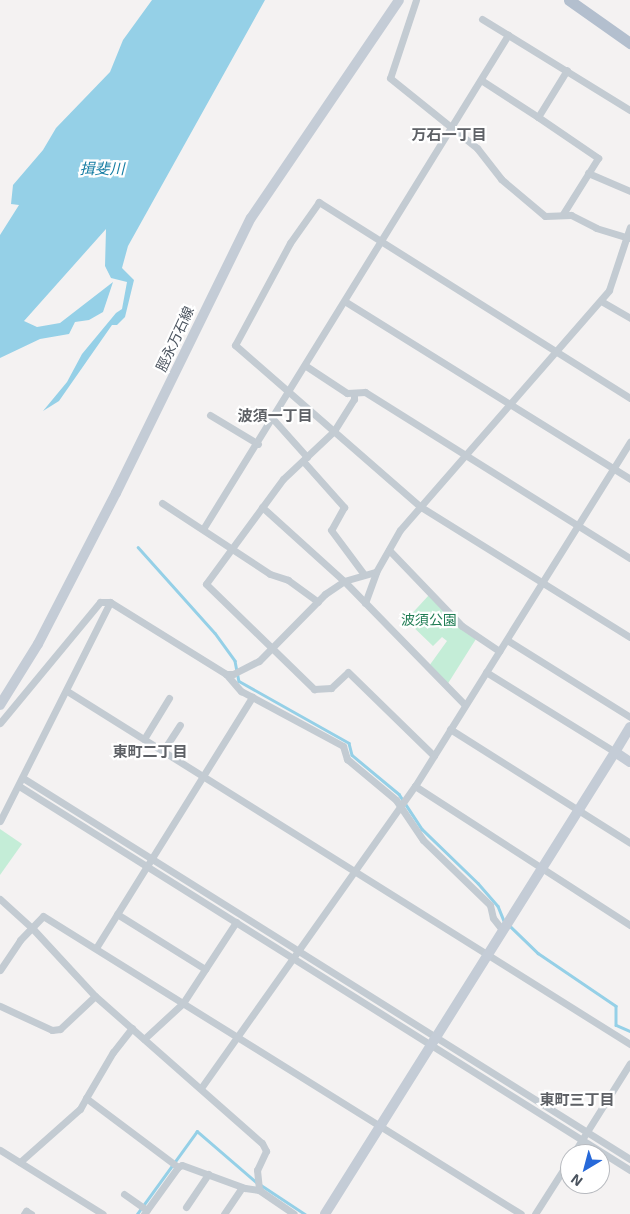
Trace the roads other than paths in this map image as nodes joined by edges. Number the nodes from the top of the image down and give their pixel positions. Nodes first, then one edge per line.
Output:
1 (399, 0) edge
2 (416, 0) edge
3 (569, 0) edge
4 (482, 19) dead end
5 (508, 35) junction
6 (630, 43) edge
7 (567, 70) junction
8 (481, 80) junction
9 (630, 110) edge
10 (538, 117) junction
11 (452, 128) junction
12 (588, 174) junction
13 (630, 191) edge
14 (564, 214) junction
15 (630, 227) edge
16 (628, 237) edge
17 (381, 240) junction
18 (601, 301) junction
19 (346, 302) junction
20 (630, 318) edge
21 (557, 352) junction
22 (306, 366) junction
23 (289, 392) junction
24 (354, 393) junction
25 (630, 398) edge
26 (511, 406) junction
27 (210, 414) dead end
28 (273, 419) junction
29 (334, 431) junction
30 (630, 442) edge
31 (258, 444) junction
32 (468, 456) junction
33 (305, 459) junction
34 (613, 469) junction
35 (630, 479) edge
36 (162, 504) dead end
37 (262, 507) junction
38 (421, 507) junction
39 (578, 526) junction
40 (203, 529) junction
41 (235, 548) junction
42 (389, 550) junction
43 (630, 558) edge
44 (376, 572) junction
45 (363, 573) junction
46 (344, 581) junction
47 (543, 583) junction
48 (110, 602) junction
49 (318, 602) junction
50 (365, 604) junction
51 (630, 637) edge
52 (507, 640) junction
53 (270, 649) junction
54 (499, 652) junction
55 (486, 672) junction
56 (226, 674) junction
57 (67, 691) junction
58 (252, 697) junction
59 (170, 698) dead end
60 (0, 705) edge
61 (465, 705) junction
62 (630, 717) edge
63 (0, 723) edge
64 (180, 725) dead end
65 (630, 727) edge
66 (450, 729) junction
67 (144, 739) junction
68 (163, 752) junction
69 (615, 752) junction
70 (434, 756) junction
71 (630, 762) edge
72 (203, 777) junction
73 (22, 778) junction
74 (19, 786) junction
75 (415, 786) junction
76 (400, 807) junction
77 (578, 810) junction
78 (0, 821) edge
79 (630, 843) edge
80 (152, 859) junction
81 (147, 866) junction
82 (542, 867) junction
83 (354, 872) junction
84 (0, 899) edge
85 (117, 914) junction
86 (236, 922) junction
87 (630, 925) edge
88 (33, 928) junction
89 (503, 931) junction
90 (96, 948) junction
91 (299, 951) junction
92 (488, 955) junction
93 (294, 958) junction
94 (206, 969) junction
95 (0, 970) edge
96 (95, 996) junction
97 (183, 1003) junction
98 (0, 1006) edge
99 (132, 1028) junction
100 (237, 1037) junction
101 (144, 1039) junction
102 (434, 1040) junction
103 (630, 1044) edge
104 (630, 1063) edge
105 (200, 1088) junction
106 (86, 1098) junction
107 (380, 1126) junction
108 (587, 1132) junction
109 (582, 1140) junction
110 (579, 1144) edge
111 (0, 1150) edge
112 (630, 1159) edge
113 (20, 1162) junction
114 (178, 1167) junction
115 (630, 1170) edge
116 (208, 1174) junction
117 (560, 1175) edge
118 (242, 1187) junction
119 (259, 1190) junction
120 (124, 1194) dead end
121 (186, 1207) dead end
122 (145, 1212) edge
123 (24, 1214) edge
124 (31, 1214) edge
125 (103, 1214) edge
126 (224, 1214) edge
127 (294, 1214) edge
128 (325, 1214) edge
129 (521, 1214) edge
130 (535, 1214) edge

1 - 60 main road, 脛永万石線
2 - 11 street
3 - 6 main road
4 - 5 street
5 - 7 street
5 - 8 street
7 - 9 street
7 - 10 street
8 - 10 street
8 - 11 street
10 - 12 street
11 - 14 street
11 - 17 street
12 - 13 street
12 - 14 street
14 - 16 street
15 - 16 street
16 - 18 street
17 - 19 street
17 - 21 street
17 - 23 street
18 - 20 street
18 - 21 street
19 - 22 street
19 - 26 street
21 - 25 street
21 - 26 street
22 - 23 street
22 - 24 street
23 - 28 street
23 - 29 street
24 - 29 street
24 - 32 street
26 - 32 street
26 - 34 street
27 - 31 street
28 - 31 street
28 - 33 street
29 - 33 street
29 - 38 street
30 - 34 street
31 - 40 street
32 - 38 street
32 - 39 street
33 - 37 street
33 - 45 street
34 - 35 street
34 - 39 street
36 - 40 street
37 - 41 street
37 - 46 street
38 - 42 street
38 - 47 street
39 - 43 street
39 - 47 street
40 - 41 street
41 - 49 street
41 - 53 street
42 - 44 street
42 - 54 street
44 - 45 street
44 - 50 street
45 - 46 street
46 - 49 street
46 - 50 street
47 - 51 street
47 - 52 street
48 - 56 street
48 - 57 street
48 - 63 street
49 - 53 street
50 - 61 street
52 - 54 street
52 - 62 street
53 - 56 street
53 - 70 street
54 - 55 street
55 - 61 street
55 - 69 street
56 - 58 street
57 - 67 street
57 - 73 street
58 - 72 street
58 - 76 street
59 - 67 street
61 - 66 street
64 - 68 street
65 - 69 main road
66 - 70 street
66 - 77 street
67 - 68 street
68 - 72 street
69 - 71 main road
69 - 77 main road
70 - 75 street
72 - 80 street
72 - 83 street
73 - 74 street
73 - 80 street
74 - 78 street
74 - 81 street
75 - 76 street
75 - 82 street
76 - 83 street
76 - 89 street
77 - 79 street
77 - 82 main road
80 - 81 street
80 - 91 street
81 - 85 street
81 - 86 street
82 - 87 street
82 - 89 main road
83 - 91 street
83 - 92 street
84 - 88 street
85 - 90 street
85 - 94 street
86 - 93 street
86 - 94 street
88 - 90 street
88 - 95 street
88 - 96 street
89 - 92 main road
90 - 97 street
91 - 93 street
91 - 102 street
92 - 102 main road
92 - 103 street
93 - 100 street
93 - 102 street
94 - 97 street
96 - 98 street
96 - 99 street
97 - 100 street
97 - 101 street
99 - 101 street
99 - 106 street
100 - 105 street
100 - 107 street
101 - 105 street
102 - 107 main road
102 - 108 street
102 - 109 street
104 - 108 street
105 - 119 street
106 - 113 street
106 - 114 street
107 - 128 main road
107 - 129 street
108 - 109 street
108 - 112 street
109 - 110 street
109 - 115 street
111 - 113 street
113 - 125 street
114 - 116 street
114 - 122 street
116 - 118 street
116 - 121 street
117 - 130 street
118 - 119 street
118 - 126 street
119 - 127 street
120 - 122 street
123 - 124 street

